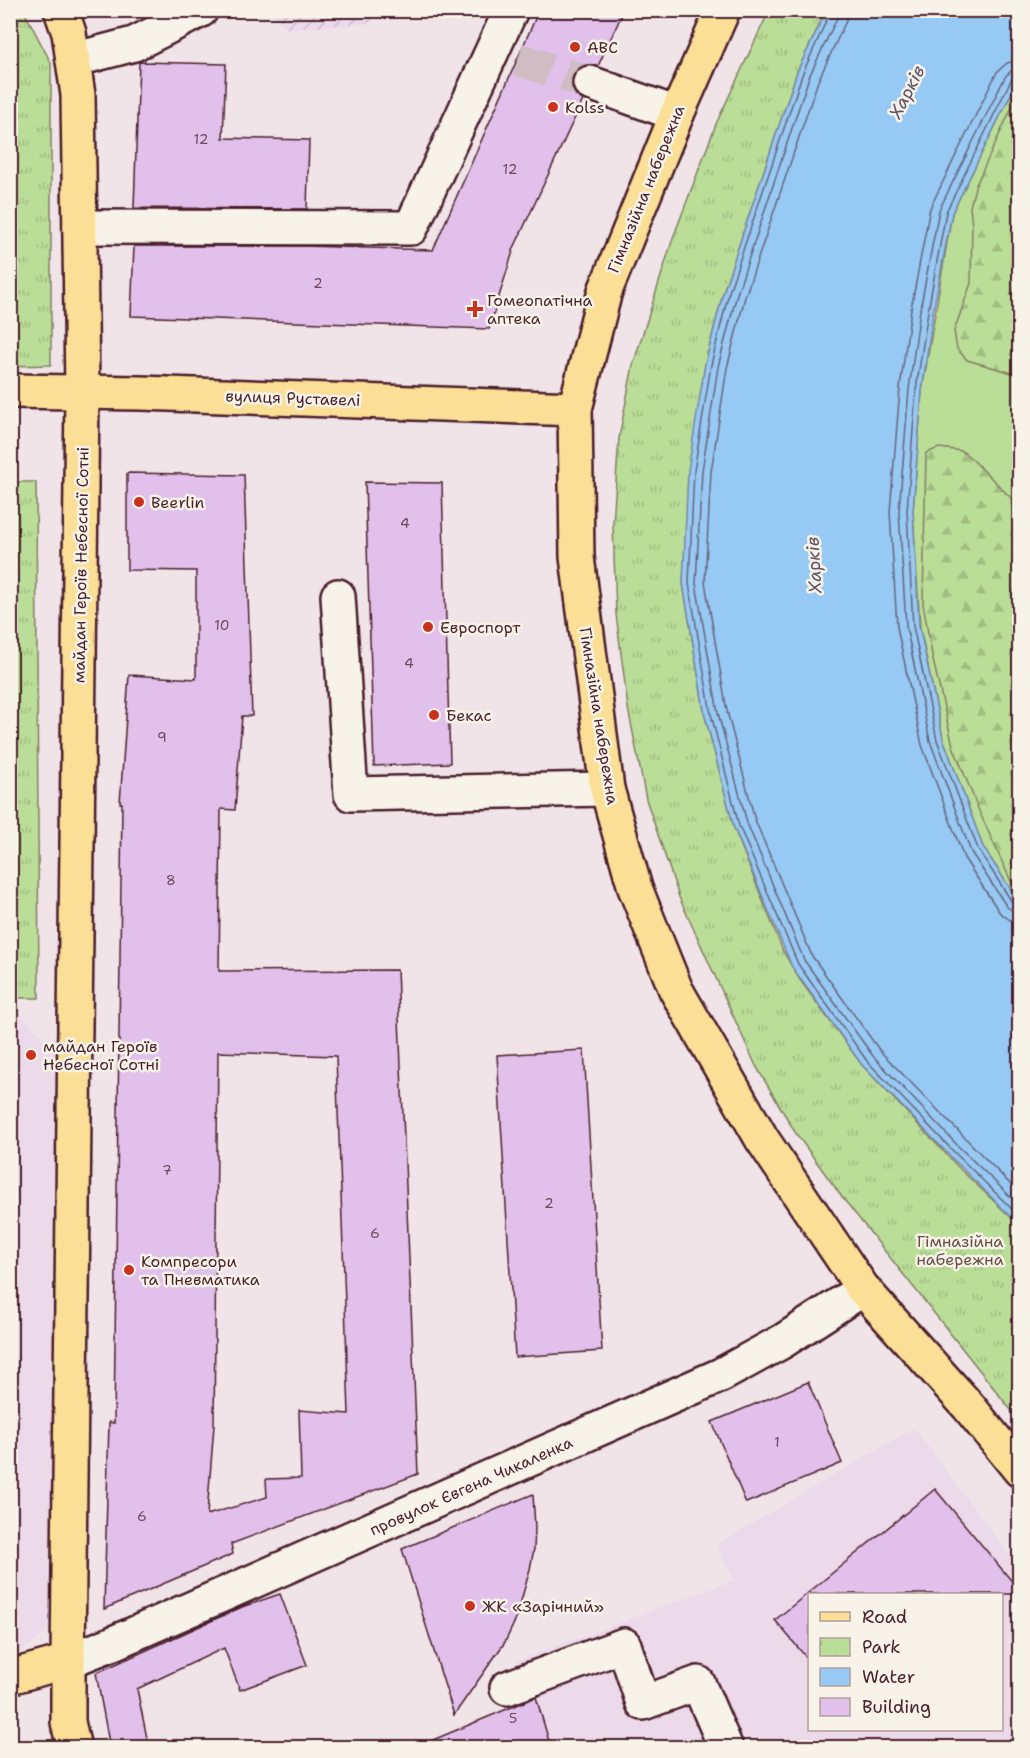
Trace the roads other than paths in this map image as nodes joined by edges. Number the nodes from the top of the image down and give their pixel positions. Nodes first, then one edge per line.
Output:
1 (61, 10) edge
2 (201, 10) edge
3 (511, 10) edge
4 (723, 10) edge
5 (73, 60) junction
6 (590, 83) tunnel mouth
7 (677, 114) junction
8 (80, 227) junction
9 (10, 391) edge
10 (82, 391) junction
11 (574, 409) junction
12 (338, 596) dead end
13 (607, 789) junction
14 (863, 1289) junction
15 (1020, 1470) edge
16 (68, 1661) junction
17 (10, 1677) edge
18 (507, 1688) dead end
19 (74, 1748) edge
20 (726, 1748) edge

1 - 5 main road, майдан Героїв Небесної Сотні
2 - 5 lane
3 - 8 lane
4 - 7 main road, Гімназійна набережна
5 - 8 main road, майдан Героїв Небесної Сотні
6 - 7 lane
7 - 11 main road, Гімназійна набережна
8 - 10 main road, майдан Героїв Небесної Сотні
9 - 10 main road, вулиця Руставелі
10 - 11 main road, вулиця Руставелі
10 - 16 main road, майдан Героїв Небесної Сотні
11 - 13 main road, Гімназійна набережна
12 - 13 lane
13 - 14 main road, Гімназійна набережна
14 - 15 main road, Гімназійна набережна
14 - 16 lane, провулок Євгена Чикаленка
16 - 17 main road
16 - 19 main road, майдан Героїв Небесної Сотні
18 - 20 lane

